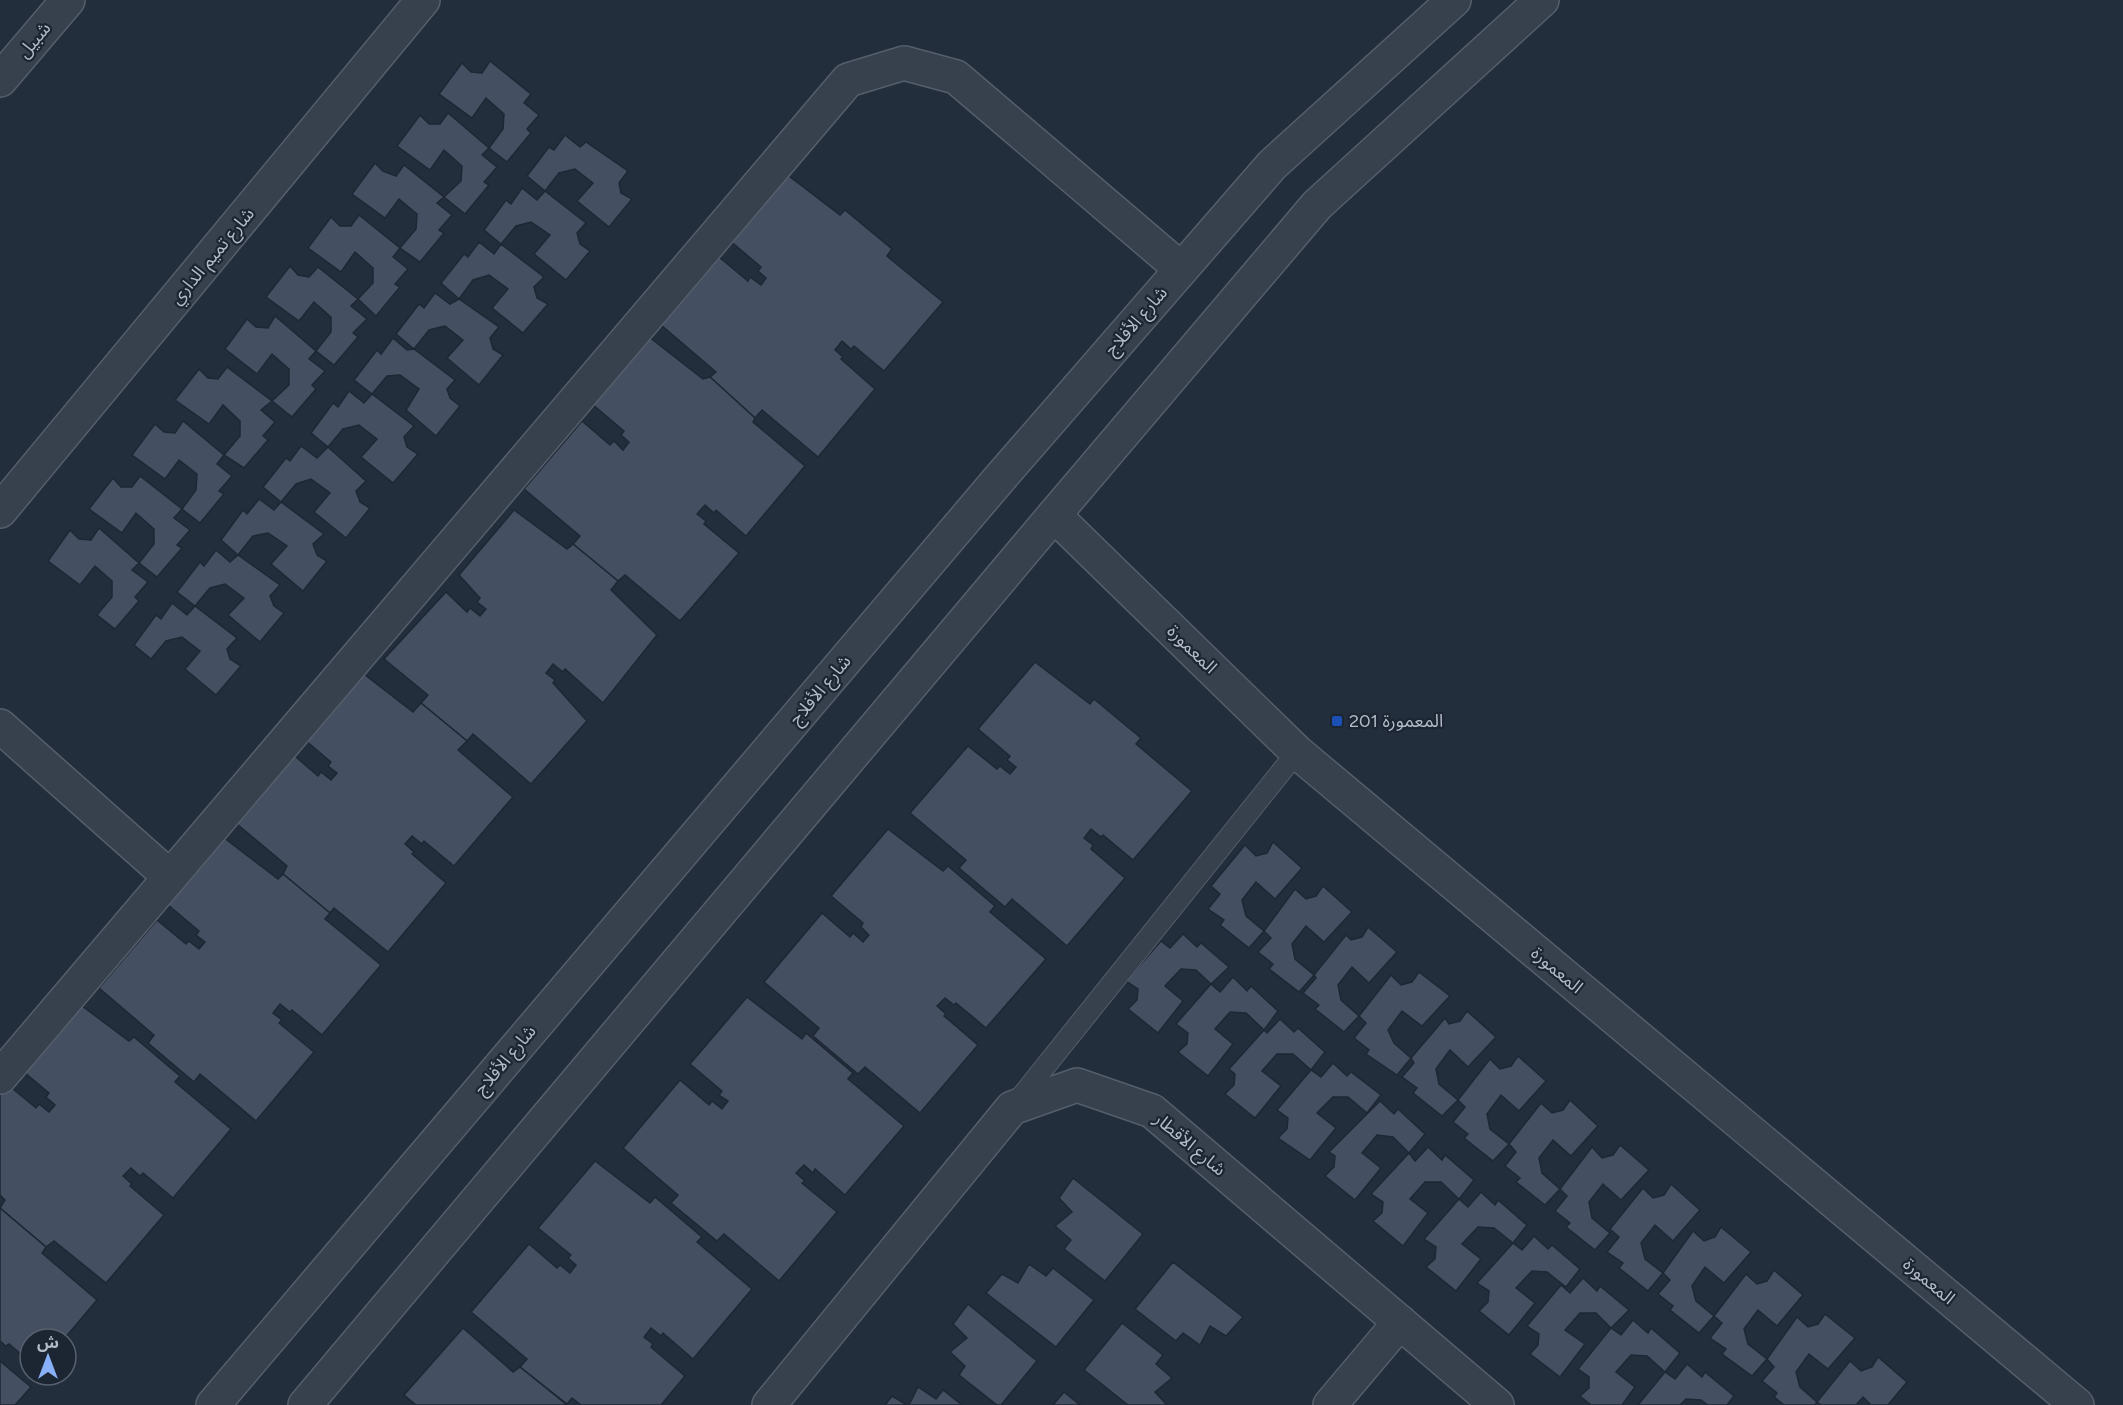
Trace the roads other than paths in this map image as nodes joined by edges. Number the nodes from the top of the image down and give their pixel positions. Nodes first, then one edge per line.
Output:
1 (68, 0) edge
2 (423, 0) edge
3 (1454, 0) edge
4 (1542, 0) edge
5 (0, 80) edge
6 (1181, 268) junction
7 (0, 511) edge
8 (1054, 515) junction
9 (0, 726) edge
10 (1297, 752) junction
11 (170, 877) junction
12 (0, 1077) edge
13 (1012, 1108) junction
14 (1400, 1322) junction
15 (213, 1405) edge
16 (305, 1405) edge
17 (770, 1405) edge
18 (1330, 1405) edge
19 (1497, 1405) edge
20 (2077, 1405) edge

1 - 5 street, شبيل
2 - 7 street, شارع تميم الداري
3 - 6 street, شارع الأفلاج
4 - 8 street
6 - 11 street
6 - 15 street, شارع الأفلاج
8 - 10 street, المعمورة
8 - 16 street
9 - 11 street
10 - 13 lane
10 - 20 street, المعمورة
11 - 12 street
13 - 14 street, شارع الأقطار
13 - 17 street
14 - 18 street
14 - 19 street, شارع الأقطار

